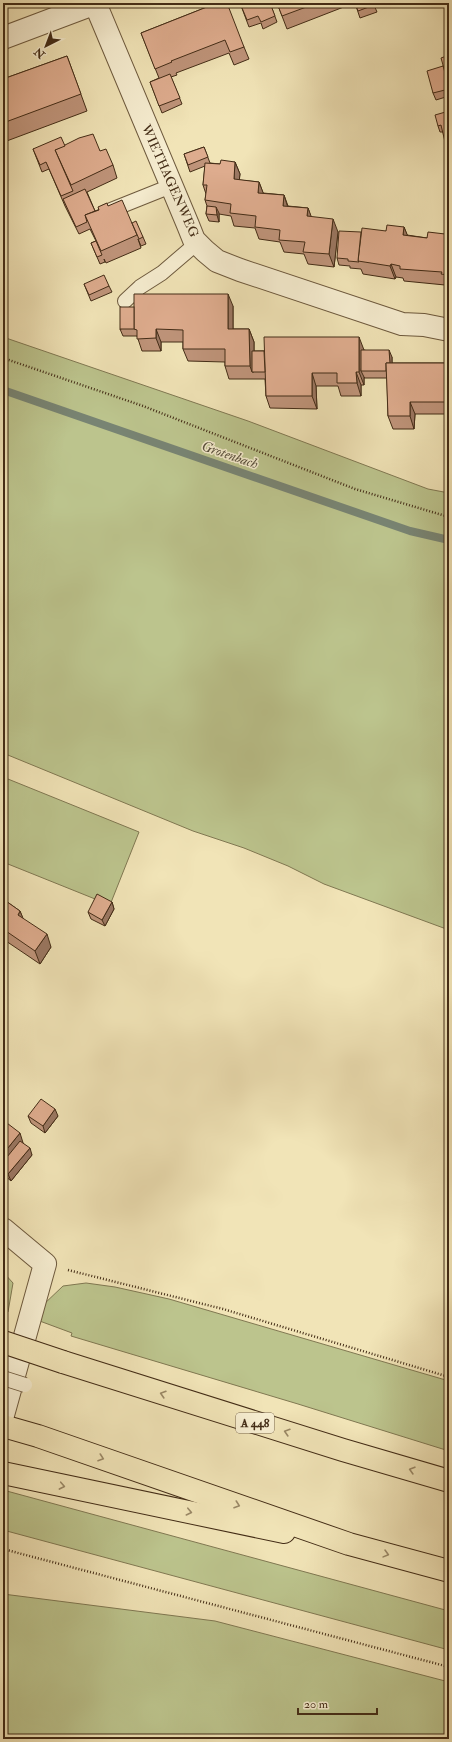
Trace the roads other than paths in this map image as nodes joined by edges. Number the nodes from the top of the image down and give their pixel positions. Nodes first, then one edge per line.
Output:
1 (95, 3) edge
2 (3, 38) edge
3 (170, 186) junction
4 (104, 213) edge
5 (198, 243) junction
6 (125, 301) dead end
7 (449, 330) edge
8 (3, 1229) edge
9 (3, 1342) edge
10 (3, 1378) edge
11 (25, 1385) dead end
12 (3, 1415) edge
13 (3, 1426) edge
14 (3, 1473) edge
15 (449, 1481) edge
16 (349, 1544) junction
17 (449, 1571) edge

1 - 2 street
1 - 3 street, WIETHAGENWEG
3 - 4 lane
3 - 5 street, WIETHAGENWEG
5 - 6 lane
5 - 7 street, WIETHAGENWEG
8 - 12 street
15 -> 9 highway, A 448, bridge
10 - 11 lane, bridge
13 -> 16 highway
14 -> 16 highway
16 -> 17 highway

